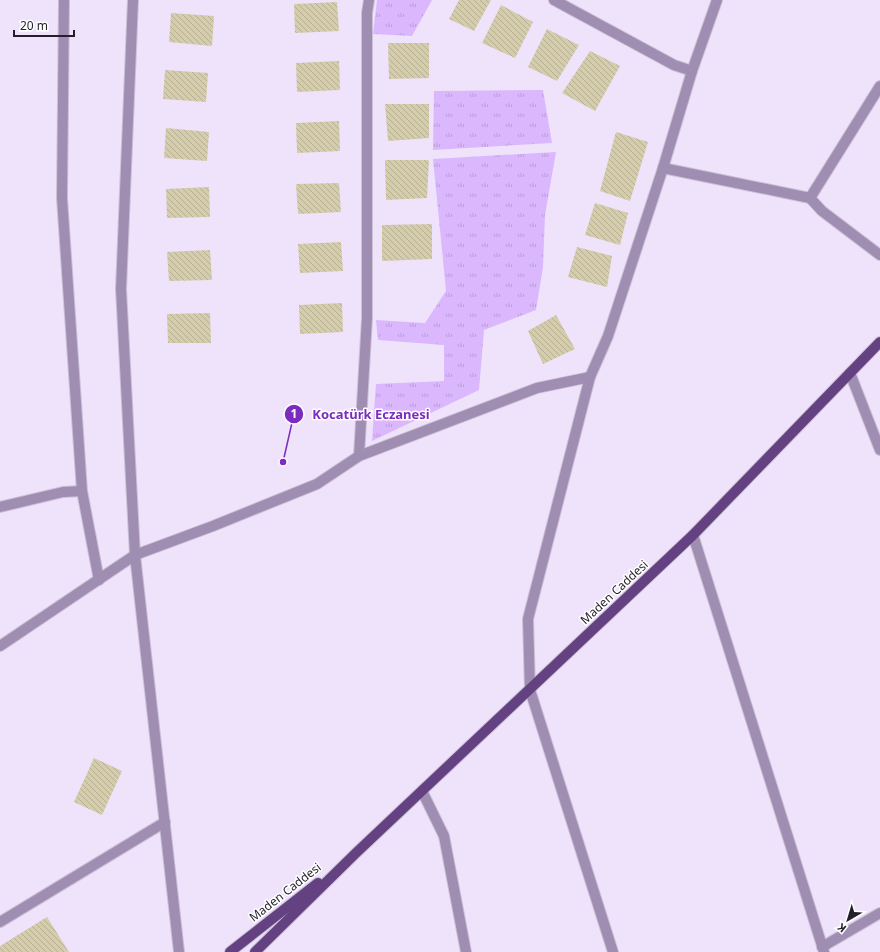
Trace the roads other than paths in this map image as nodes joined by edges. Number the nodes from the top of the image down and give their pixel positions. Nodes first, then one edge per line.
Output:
1 (64, 0) edge
2 (133, 0) edge
3 (369, 0) edge
4 (554, 0) edge
5 (717, 0) edge
6 (692, 70) junction
7 (880, 86) edge
8 (662, 168) junction
9 (810, 198) junction
10 (880, 255) edge
11 (880, 342) edge
12 (850, 373) junction
13 (590, 377) junction
14 (880, 450) edge
15 (359, 456) junction
16 (82, 491) junction
17 (0, 507) edge
18 (693, 536) junction
19 (136, 555) junction
20 (99, 580) junction
21 (0, 646) edge
22 (530, 690) junction
23 (422, 791) junction
24 (165, 822) junction
25 (357, 852) junction
26 (880, 914) edge
27 (0, 922) edge
28 (823, 949) edge
29 (179, 952) edge
30 (230, 952) edge
31 (255, 952) edge
32 (466, 952) edge
33 (613, 952) edge

1 - 16 street
2 - 19 street
3 - 15 street
4 - 6 street
5 - 6 street
6 - 8 street
7 - 9 street
8 - 9 street
8 - 13 street
9 - 10 street
11 - 12 main road, Maden Caddesi
12 - 14 street
12 - 18 main road, Maden Caddesi
13 - 15 street
13 - 22 street
15 - 19 street
16 - 17 street
16 - 20 street
18 - 22 main road, Maden Caddesi
18 - 28 street
19 - 20 street
19 - 24 street
20 - 21 street
22 - 23 main road, Maden Caddesi
22 - 33 street
23 - 25 main road, Maden Caddesi
23 - 32 street
24 - 27 street
24 - 29 street
25 - 30 main road, Maden Caddesi
25 - 31 main road, Maden Caddesi
26 - 28 street

